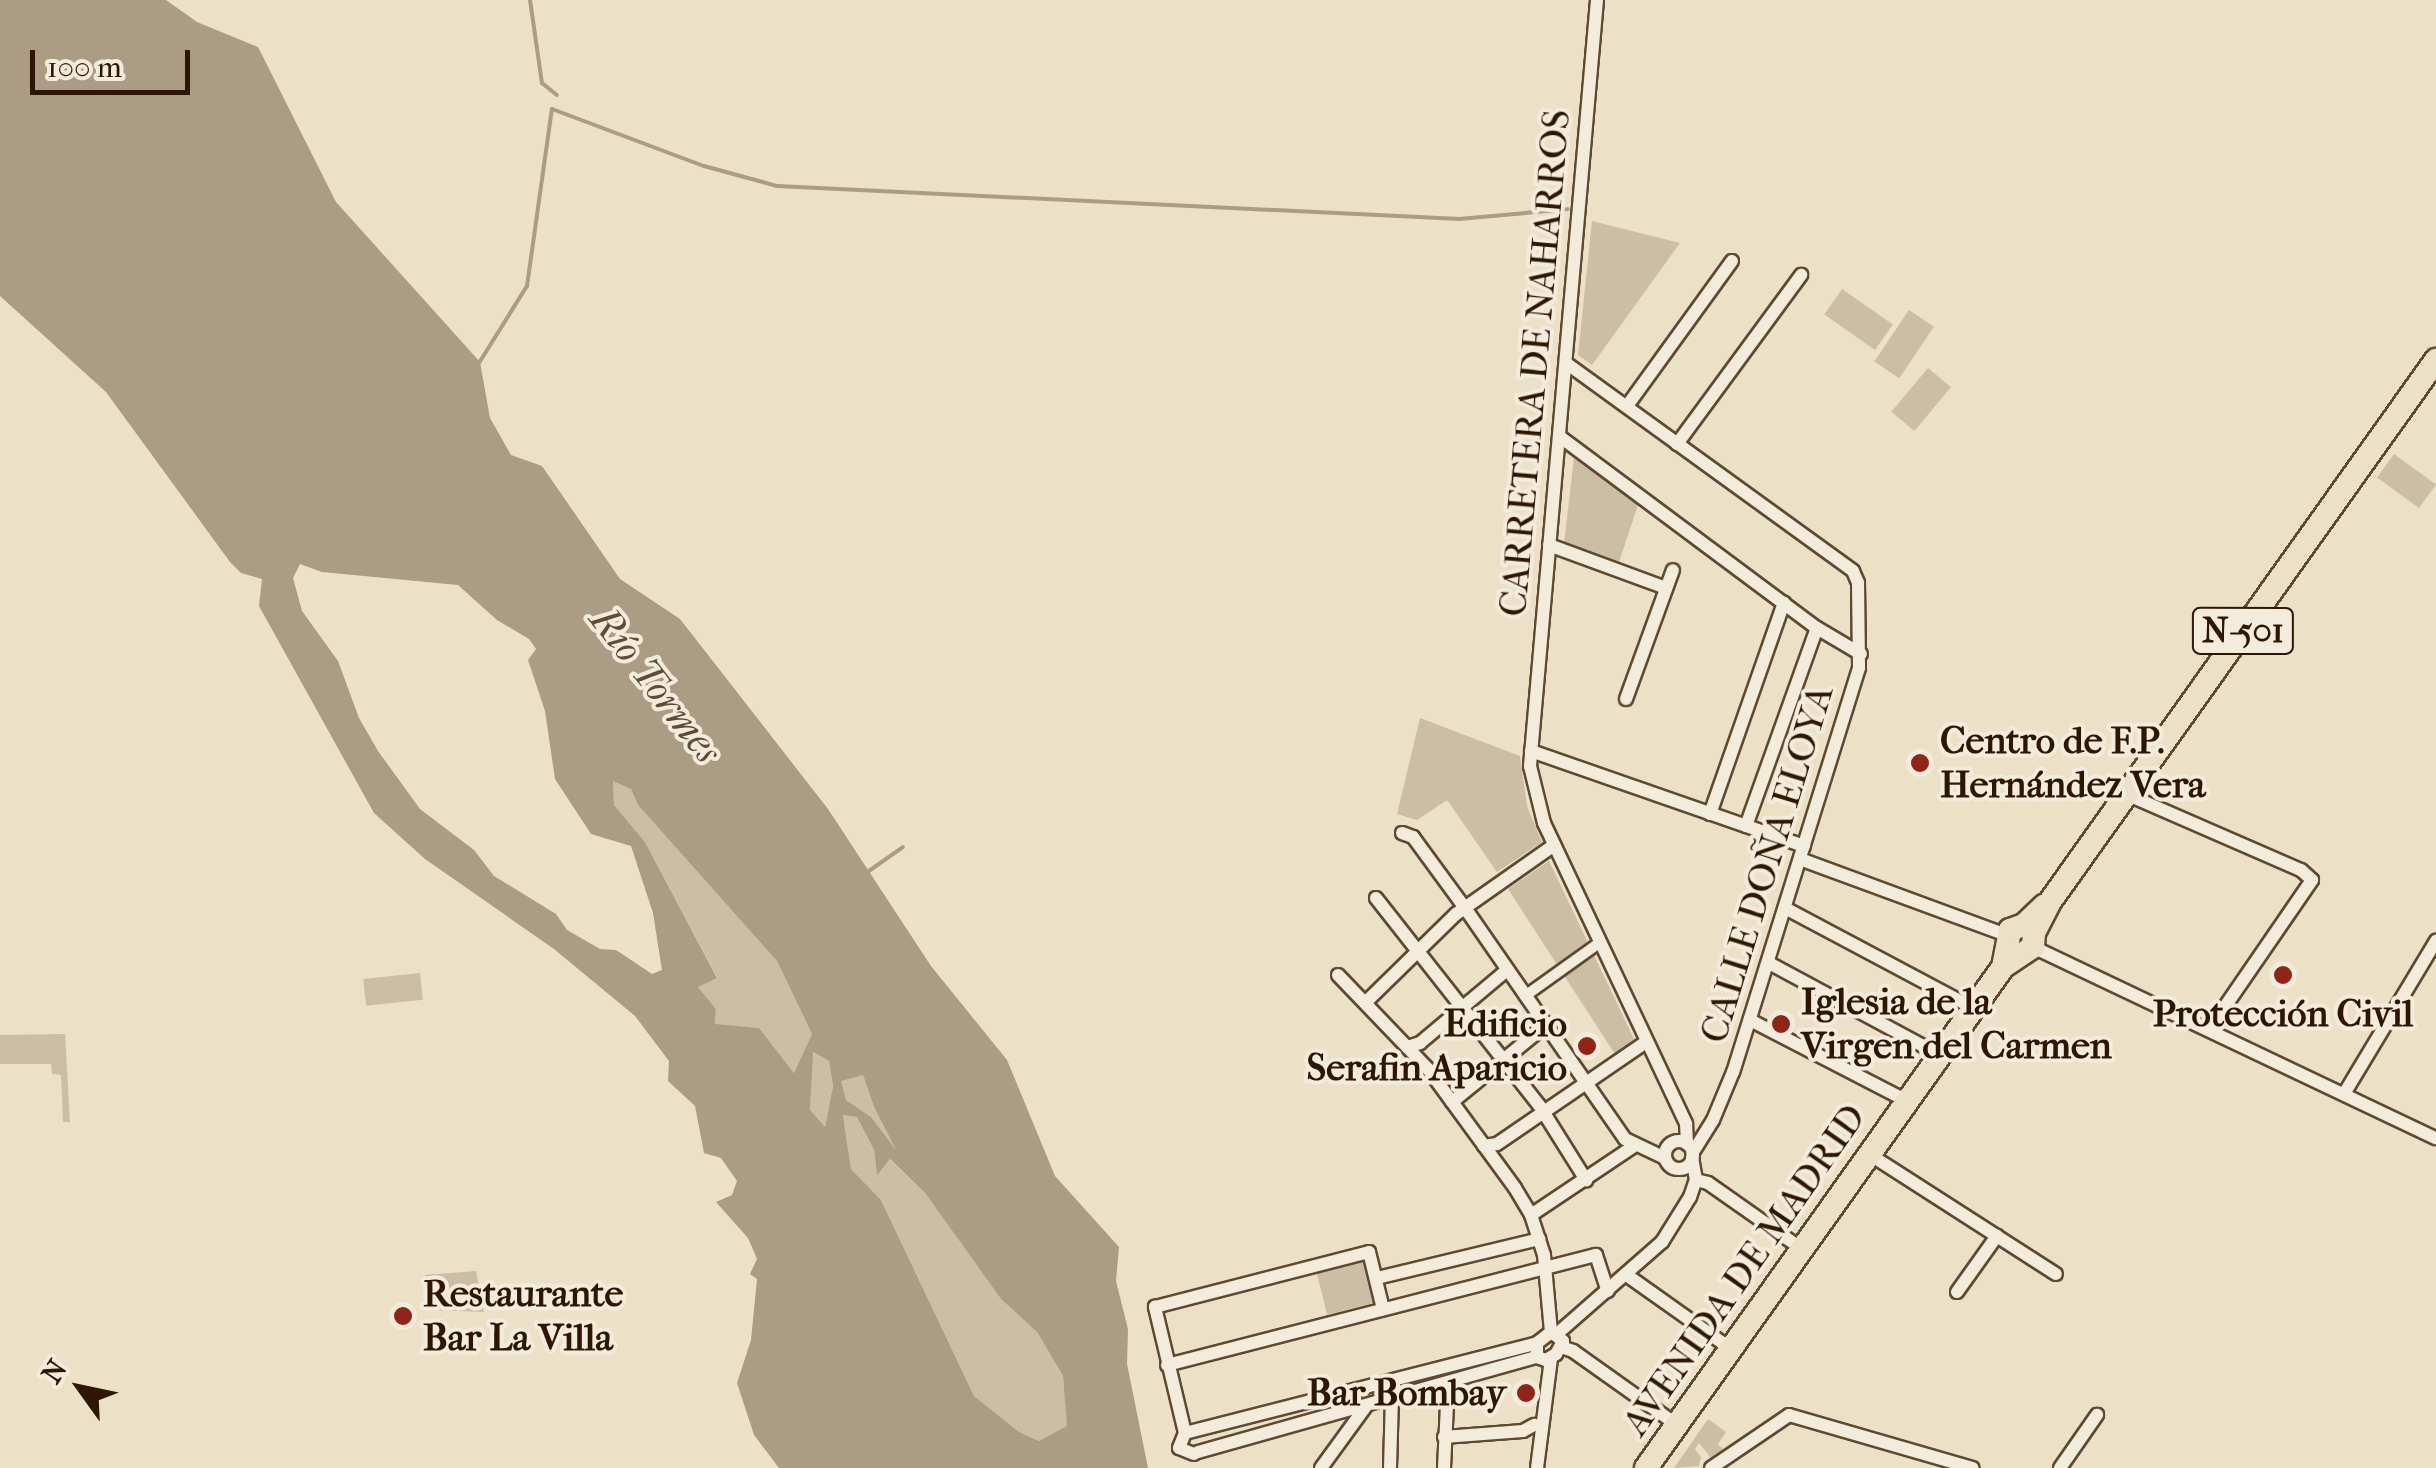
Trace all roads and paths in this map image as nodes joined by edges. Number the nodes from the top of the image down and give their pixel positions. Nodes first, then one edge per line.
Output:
1 (1598, 0) edge
2 (1732, 261) dead end
3 (1801, 275) dead end
4 (2436, 360) edge
5 (1566, 364) junction
6 (1627, 406) junction
7 (1559, 436) junction
8 (1677, 444) junction
9 (1549, 545) junction
10 (1673, 570) dead end
11 (1666, 588) junction
12 (1784, 602) junction
13 (1817, 628) junction
14 (1861, 654) junction
15 (1626, 699) dead end
16 (1530, 752) junction
17 (2126, 794) junction
18 (1710, 814) junction
19 (1746, 826) junction
20 (1402, 834) dead end
21 (1554, 844) junction
22 (1802, 852) junction
23 (1376, 898) dead end
24 (1464, 908) junction
25 (1785, 908) junction
26 (2436, 941) edge
27 (1600, 943) junction
28 (2019, 943) junction
29 (1418, 951) junction
30 (1769, 963) junction
31 (1507, 970) junction
32 (1338, 976) dead end
33 (1525, 996) junction
34 (1366, 1002) junction
35 (1462, 1005) junction
36 (1973, 1008) junction
37 (1750, 1020) junction
38 (1545, 1026) junction
39 (2209, 1030) junction
40 (1646, 1042) junction
41 (1407, 1047) junction
42 (1940, 1055) junction
43 (1504, 1060) junction
44 (1586, 1084) junction
45 (2344, 1094) junction
46 (1452, 1102) junction
47 (1907, 1102) junction
48 (1542, 1113) junction
49 (2436, 1138) edge
50 (1484, 1146) junction
51 (1634, 1146) junction
52 (1686, 1149) junction
53 (1869, 1154) junction
54 (1666, 1158) junction
55 (1678, 1168) junction
56 (1586, 1180) junction
57 (1696, 1180) junction
58 (1690, 1197) junction
59 (1531, 1215) junction
60 (1997, 1236) junction
61 (1539, 1239) junction
62 (1802, 1250) junction
63 (1547, 1269) junction
64 (2056, 1274) dead end
65 (1628, 1276) junction
66 (1376, 1278) junction
67 (1608, 1291) junction
68 (1957, 1292) dead end
69 (1384, 1309) junction
70 (1557, 1337) junction
71 (1731, 1349) junction
72 (1541, 1354) junction
73 (1167, 1365) junction
74 (1448, 1383) junction
75 (1392, 1398) junction
76 (1366, 1406) junction
77 (2097, 1414) dead end
78 (1534, 1425) junction
79 (1677, 1425) junction
80 (1188, 1432) junction
81 (1444, 1436) junction
82 (1197, 1458) edge
83 (1321, 1468) edge
84 (1390, 1468) edge
85 (1444, 1468) edge
86 (1533, 1468) edge
87 (1646, 1468) edge
88 (1711, 1468) edge
89 (1973, 1468) edge
90 (2060, 1468) edge

1 - 5 street, CARRETERA DE NAHARROS
2 - 6 street
3 - 8 street
4 - 17 highway, N-501
5 - 6 street
5 - 7 street, CARRETERA DE NAHARROS
6 - 8 street
7 - 9 street, CARRETERA DE NAHARROS
7 - 12 street
8 - 14 street, CALLE DOÑA ELOYA
9 - 11 street
9 - 16 street, CARRETERA DE NAHARROS
10 - 11 street
11 - 15 street
12 - 13 street
12 - 18 street
13 - 14 street
13 - 19 street
14 - 22 street, CALLE DOÑA ELOYA
16 - 18 street
16 - 21 street, CARRETERA DE NAHARROS
17 - 28 highway, N-501
17 - 39 street
18 - 19 street
19 - 22 street
20 - 24 street
21 - 24 street
21 - 27 street, CARRETERA DE NAHARROS
22 - 25 street, CALLE DOÑA ELOYA
22 - 28 street
23 - 29 street
24 - 29 street
24 - 31 street
25 - 30 street, CALLE DOÑA ELOYA
25 - 36 street
26 - 45 street
27 - 33 street
27 - 40 street, CARRETERA DE NAHARROS
28 - 36 highway, AVENIDA DE MADRID / N-501
28 - 39 street
29 - 34 street
29 - 35 street
30 - 37 street, CALLE DOÑA ELOYA
30 - 42 street
31 - 33 street
31 - 35 street
32 - 34 street
33 - 38 street
34 - 41 street
35 - 41 street
35 - 43 street
36 - 42 highway, AVENIDA DE MADRID / N-501
37 - 47 street
37 - 52 street, CALLE DOÑA ELOYA
38 - 43 street
38 - 44 street
39 - 45 street
40 - 44 street
40 - 52 street, CARRETERA DE NAHARROS
41 - 46 street
42 - 47 highway, AVENIDA DE MADRID / N-501
43 - 46 street
43 - 48 street
44 - 48 street
44 - 51 street
45 - 49 street
46 - 50 street
47 - 53 highway, AVENIDA DE MADRID / N-501
48 - 50 street
48 - 56 street
50 - 59 street
51 - 54 street
51 - 56 street
52 - 54 street
52 - 55 street
52 - 57 street
53 - 60 street
53 - 62 highway, AVENIDA DE MADRID / N-501
54 - 55 street
55 - 58 street
56 - 59 street
57 - 58 street
57 - 62 street
58 - 65 street
59 - 61 street
60 - 64 street
60 - 68 street
61 - 63 street
61 - 66 street
62 - 71 highway, AVENIDA DE MADRID / N-501
63 - 67 street
63 - 69 street
63 - 70 street
65 - 67 street
65 - 71 street
66 - 69 street
66 - 73 street
67 - 70 street
69 - 73 street
70 - 72 street
70 - 72 street
70 - 79 street
71 - 79 highway, AVENIDA DE MADRID / N-501
72 - 74 street
72 - 78 street
72 - 80 street
72 - 86 street
73 - 80 street
74 - 75 street
74 - 81 street
75 - 76 street
75 - 84 street
76 - 82 street
76 - 83 street
77 - 90 street
78 - 81 street
78 - 86 street
79 - 87 highway, AVENIDA DE MADRID / N-501
80 - 82 street
81 - 85 street
88 - 89 street

